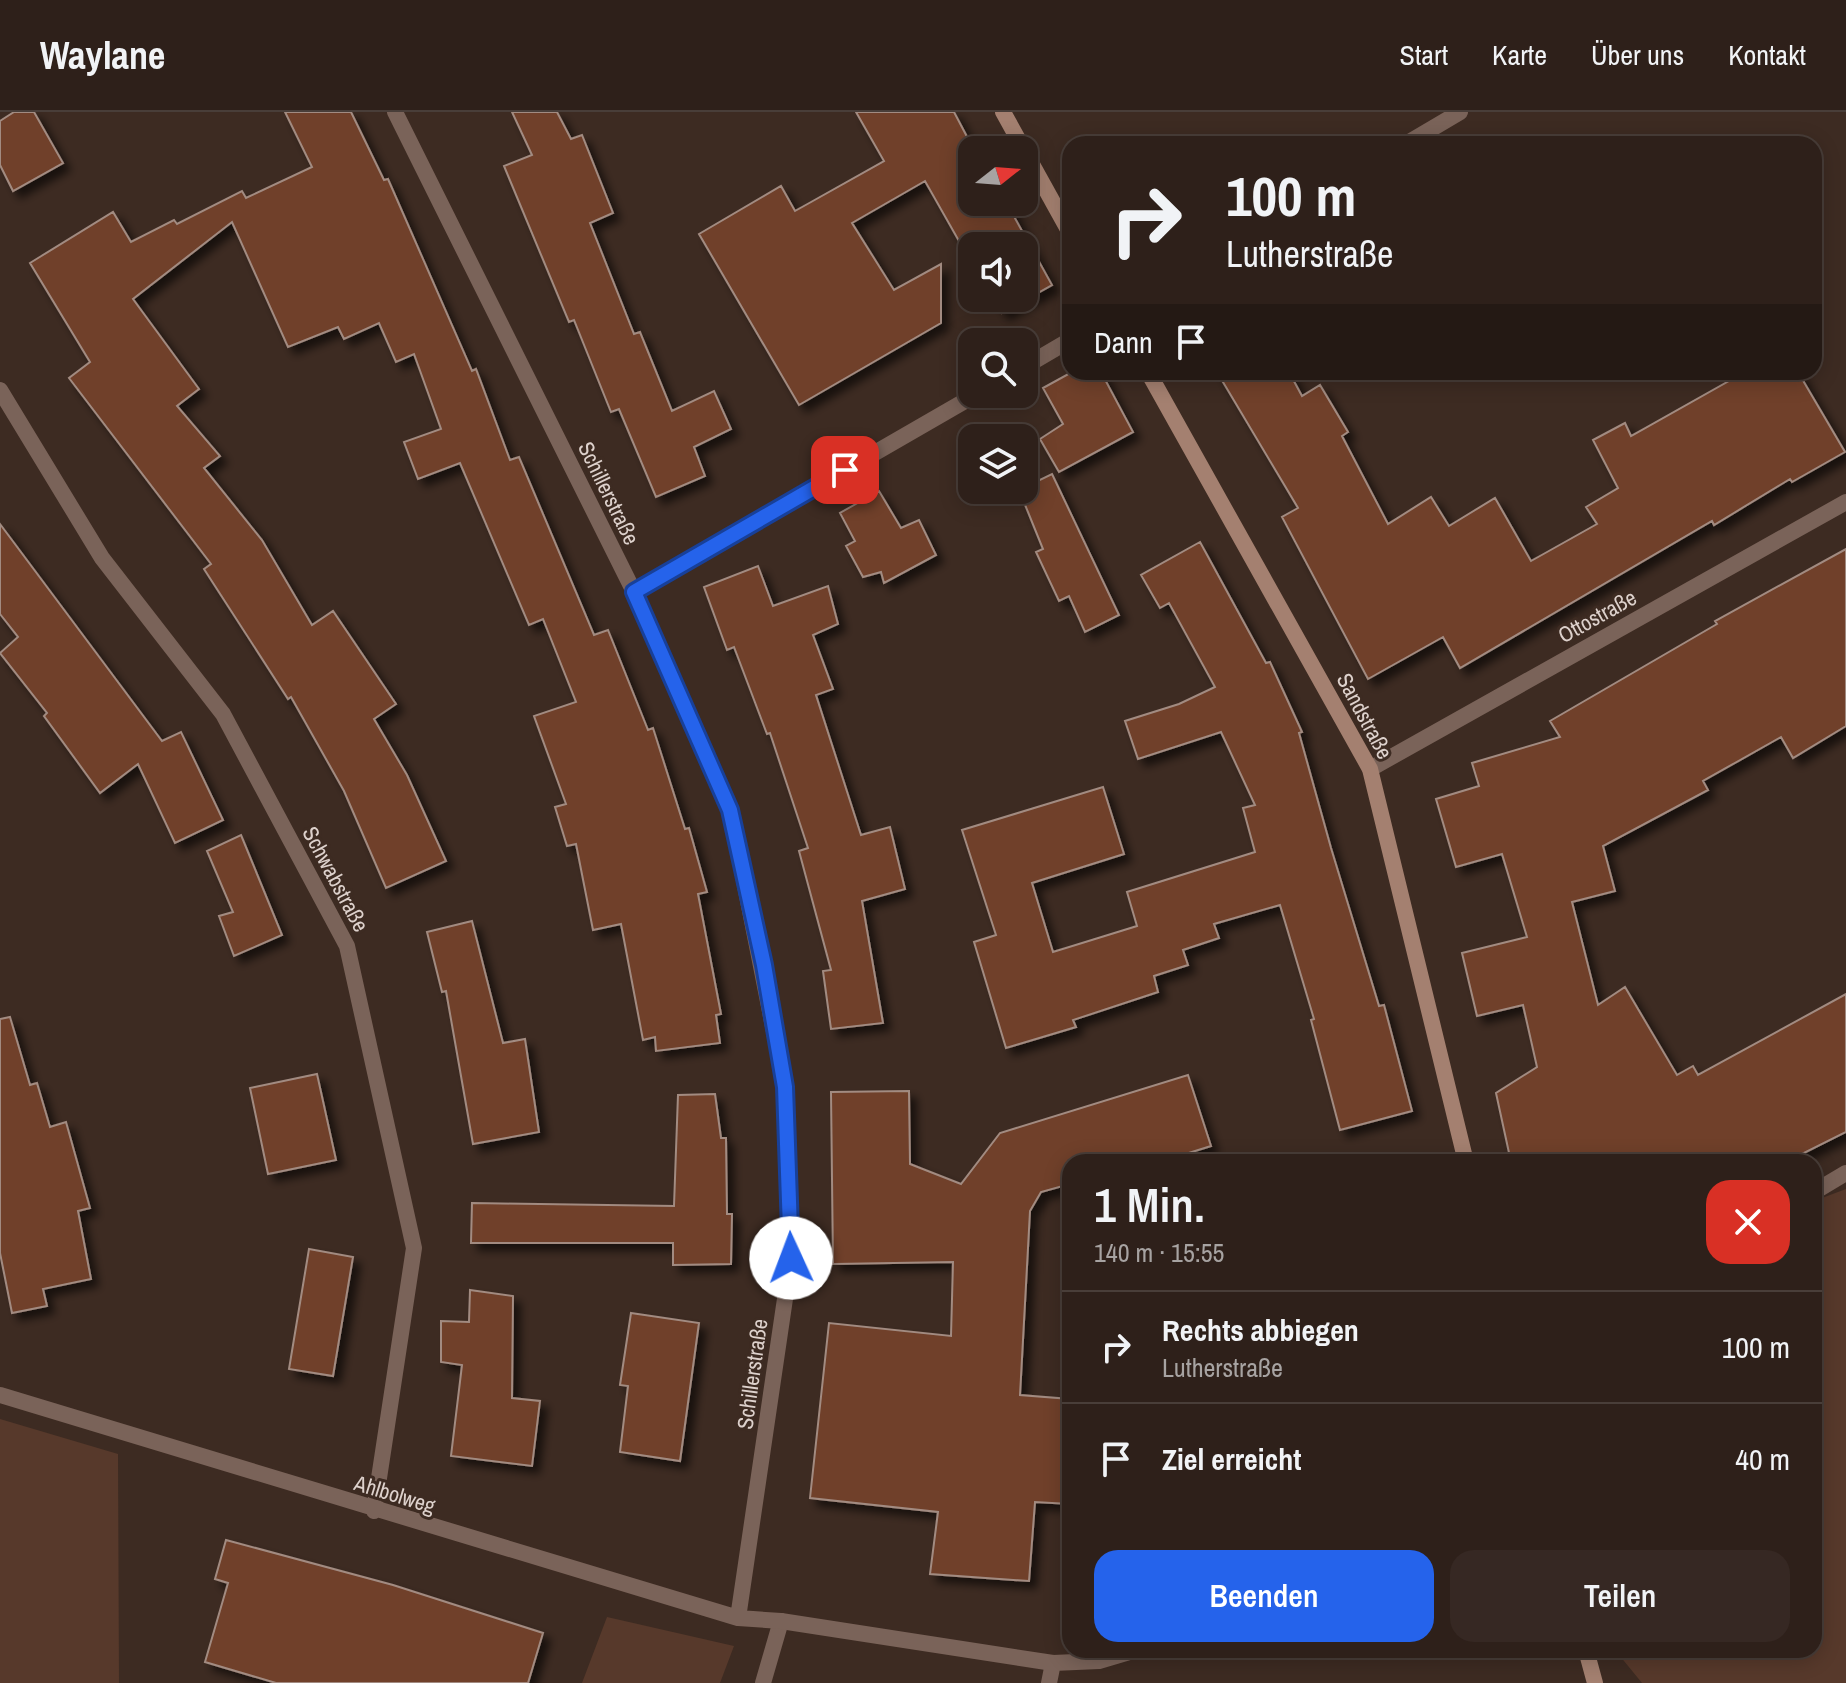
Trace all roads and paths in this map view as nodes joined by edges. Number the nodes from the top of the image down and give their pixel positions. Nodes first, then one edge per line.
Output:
1 (395, 112) edge
2 (1003, 112) edge
3 (1460, 112) edge
4 (1016, 136) edge
5 (1420, 136) edge
6 (1038, 175) edge
7 (1062, 219) edge
8 (1062, 345) edge
9 (1038, 359) edge
10 (1152, 380) edge
11 (0, 390) edge
12 (958, 405) edge
13 (1846, 502) edge
14 (634, 592) junction
15 (1370, 769) junction
16 (1464, 1154) edge
17 (1846, 1173) edge
18 (1822, 1187) edge
19 (0, 1395) edge
20 (374, 1511) junction
21 (738, 1618) junction
22 (781, 1621) junction
23 (1109, 1658) edge
24 (1588, 1658) edge
25 (1053, 1663) junction
26 (763, 1683) edge
27 (1049, 1683) edge
28 (1595, 1683) edge

1 - 14 street, Schillerstraße
2 - 4 main road
3 - 5 street
6 - 7 main road
8 - 9 street
10 - 15 main road, Sandstraße
11 - 20 street, Schwabstraße
12 - 14 street
13 - 15 street, Ottostraße
14 - 21 street, Schillerstraße
15 - 16 main road, Sandstraße
17 - 18 street
19 - 20 street, Ahlbolweg
20 - 21 street, Ahlbolweg
21 - 22 street, Ahlbolweg
22 - 25 street, Ahlbolweg
22 - 26 street
23 - 25 street, Ahlbolweg
24 - 28 main road
25 - 27 street

